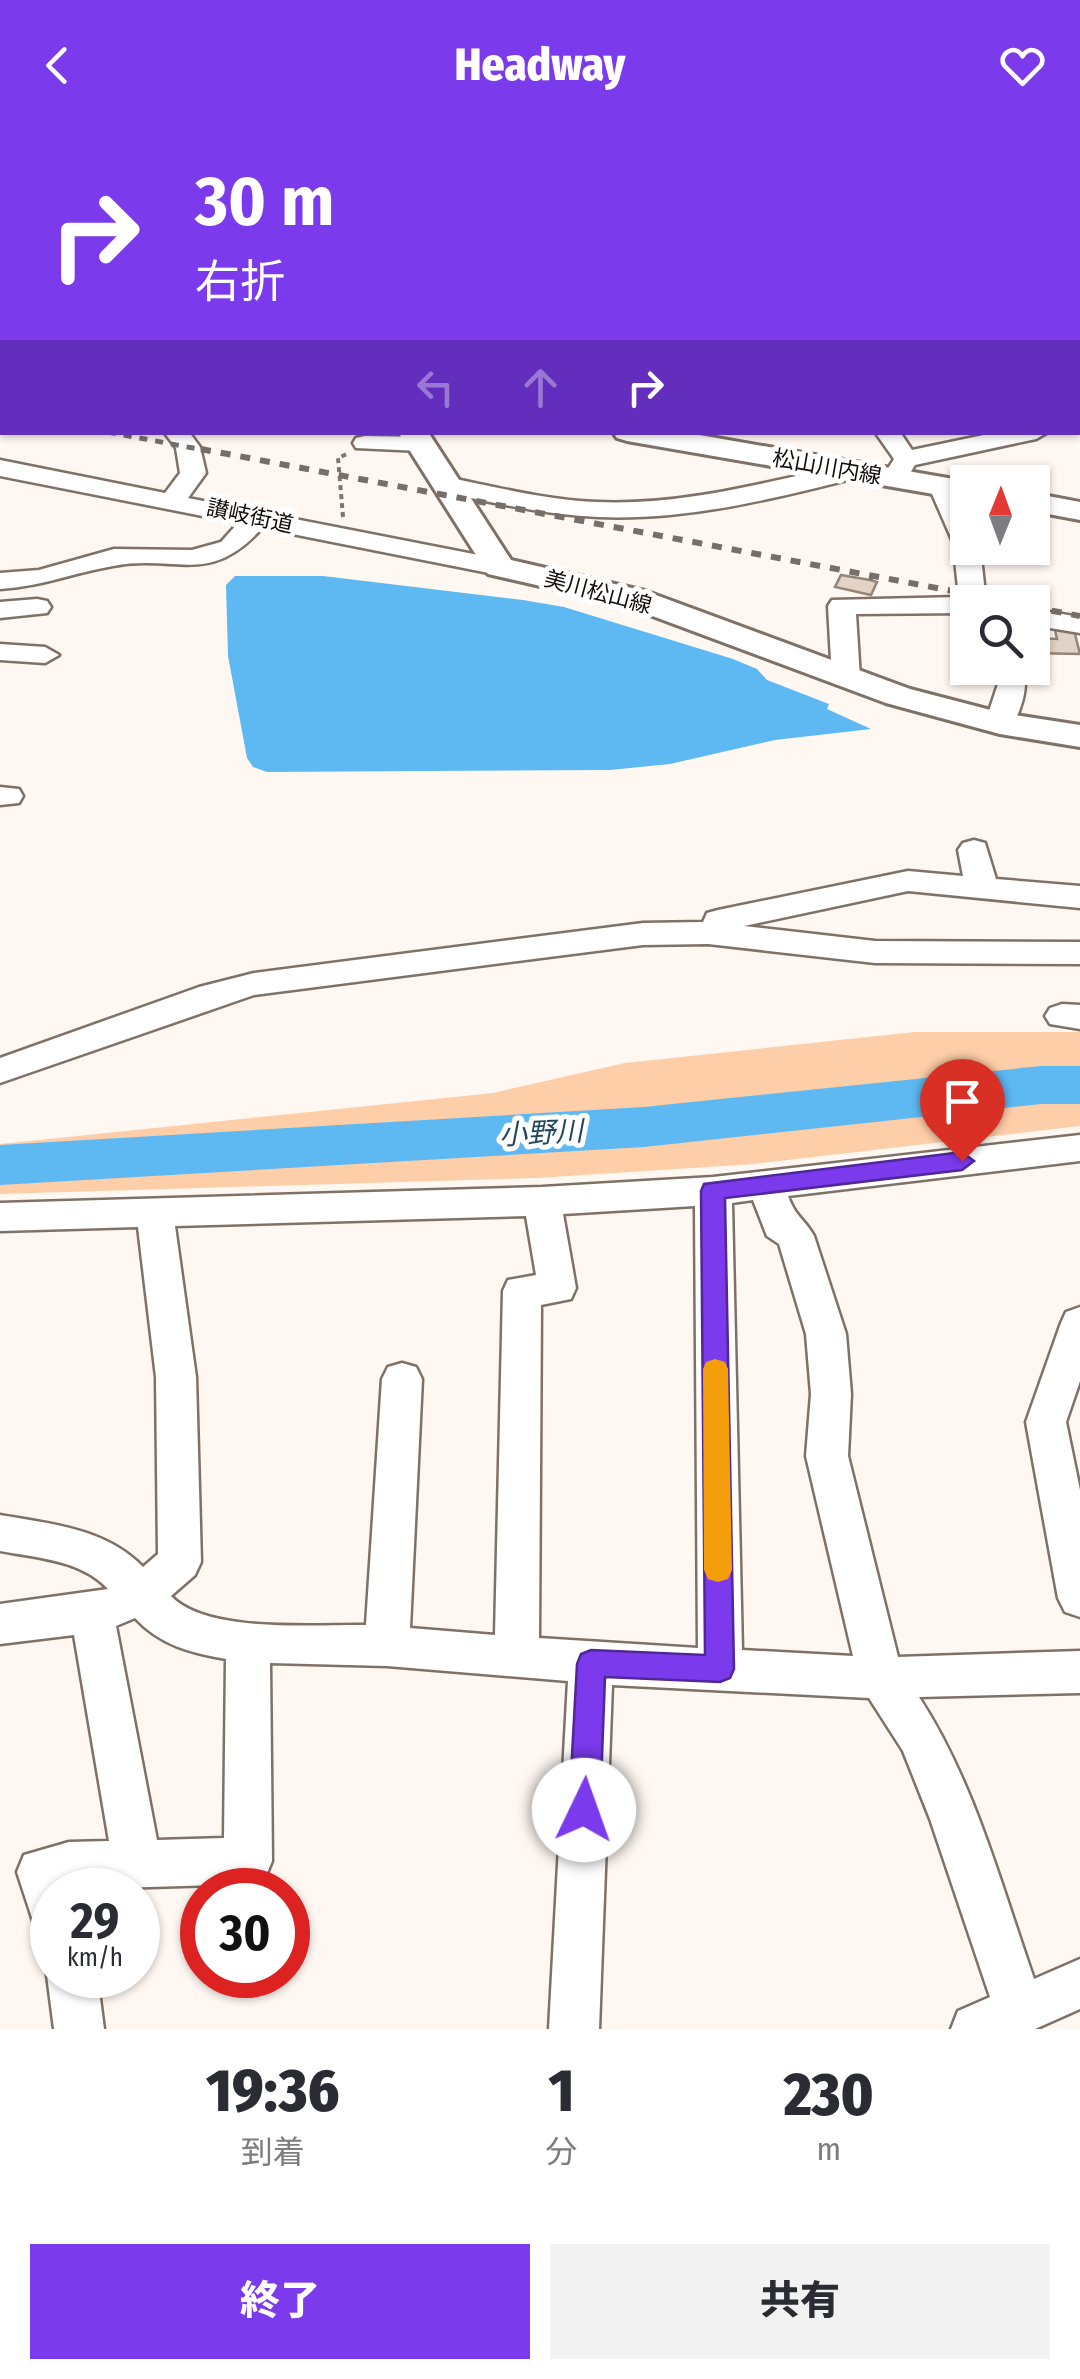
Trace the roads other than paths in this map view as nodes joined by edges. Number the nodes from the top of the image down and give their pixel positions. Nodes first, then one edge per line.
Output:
1 (178, 435) edge
2 (650, 435) edge
3 (888, 435) edge
4 (1025, 435) edge
5 (416, 438) edge
6 (364, 444) road end
7 (0, 468) edge
8 (900, 469) junction
9 (854, 471) junction
10 (446, 485) junction
11 (950, 487) edge
12 (173, 500) junction
13 (1050, 505) edge
14 (1080, 510) edge
15 (258, 517) junction
16 (499, 567) junction
17 (0, 581) edge
18 (950, 604) edge
19 (37, 608) dead end
20 (0, 610) edge
21 (1050, 619) edge
22 (1080, 625) edge
23 (0, 652) edge
24 (45, 655) dead end
25 (846, 678) junction
26 (1012, 685) edge
27 (1000, 722) junction
28 (1080, 736) edge
29 (974, 850) dead end
30 (981, 885) junction
31 (1080, 897) edge
32 (644, 934) junction
33 (1080, 953) edge
34 (0, 1072) edge
35 (1080, 1148) edge
36 (764, 1182) junction
37 (713, 1191) junction
38 (542, 1200) junction
39 (155, 1212) junction
40 (0, 1217) edge
41 (1080, 1323) edge
42 (402, 1379) dead end
43 (0, 1533) edge
44 (1075, 1551) edge
45 (143, 1596) junction
46 (1080, 1598) edge
47 (92, 1615) junction
48 (0, 1624) edge
49 (248, 1642) junction
50 (387, 1646) junction
51 (517, 1655) junction
52 (591, 1664) junction
53 (720, 1669) junction
54 (1080, 1672) edge
55 (882, 1678) junction
56 (137, 1863) junction
57 (60, 1868) edge
58 (1080, 1984) edge
59 (75, 1998) edge
60 (997, 2018) edge
61 (80, 2029) edge
62 (574, 2029) edge

1 - 12 street
2 - 9 main road, 松山川内線
3 - 8 street
4 - 8 street
5 - 6 street
5 - 10 main road
7 - 12 street, 讃岐街道
8 - 9 main road, 松山川内線
8 - 11 main road, 松山川内線
9 - 10 street
10 - 16 main road
12 - 15 street, 讃岐街道
13 - 14 main road
15 - 16 street, 讃岐街道
15 - 17 street
16 - 25 main road, 美川松山線
18 - 25 street
19 - 20 street
21 - 22 street
23 - 24 street
25 - 27 main road, 美川松山線
26 - 27 street
27 - 28 main road, 美川松山線
29 - 30 street
30 - 31 street
30 - 32 street
32 - 33 street
32 - 34 street
35 - 36 street
36 - 37 street
36 - 55 street
37 - 38 street
37 - 53 street
38 - 39 street
38 - 51 street
39 - 40 street
39 - 45 street
41 - 44 street
42 - 50 street
43 - 45 street
44 - 46 street
45 - 47 street
45 - 49 street
47 - 48 street
47 - 56 street
49 - 50 street
49 - 56 street
50 - 51 street
51 - 52 street
52 - 53 street
52 - 62 street
53 - 55 street
54 - 55 street
55 - 60 street
56 - 57 street
58 - 60 street
59 - 61 street

